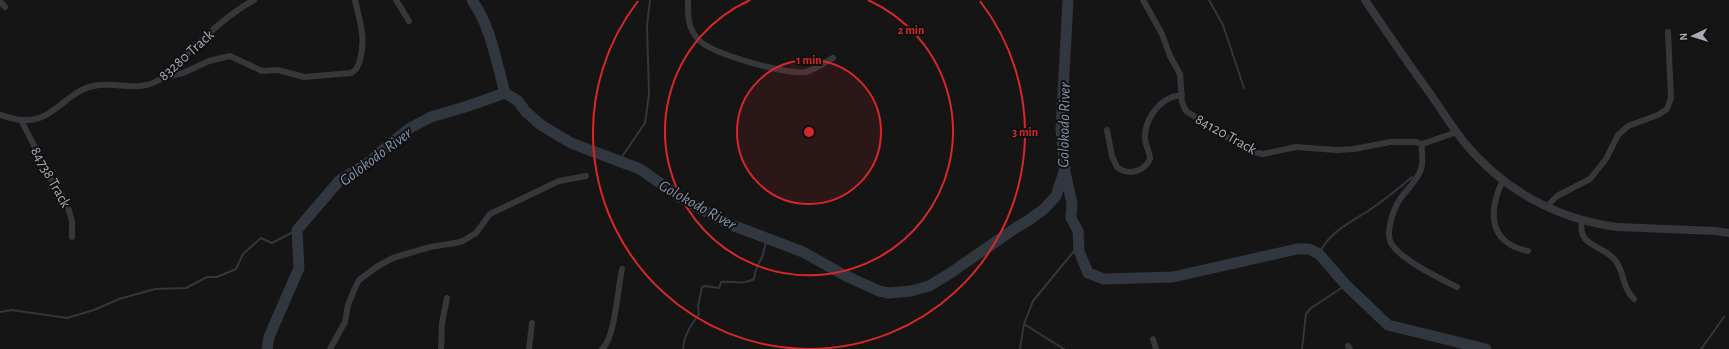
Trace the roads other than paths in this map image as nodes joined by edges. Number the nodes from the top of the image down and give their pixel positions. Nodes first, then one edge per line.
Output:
1 (254, 0) edge
2 (355, 0) edge
3 (396, 0) edge
4 (688, 0) edge
5 (1143, 0) edge
6 (1365, 0) edge
7 (0, 1) edge
8 (4, 7) dead end
9 (409, 21) dead end
10 (1668, 32) dead end
11 (833, 58) dead end
12 (162, 78) junction
13 (1182, 95) junction
14 (0, 115) edge
15 (21, 120) junction
16 (1107, 130) dead end
17 (1457, 132) junction
18 (1422, 144) junction
19 (586, 176) dead end
20 (1503, 180) junction
21 (1546, 207) junction
22 (1582, 221) junction
23 (1729, 233) edge
24 (72, 237) dead end
25 (1528, 251) dead end
26 (622, 269) dead end
27 (1457, 287) dead end
28 (447, 298) dead end
29 (1634, 299) dead end
30 (532, 323) dead end
31 (1153, 339) dead end
32 (330, 349) edge
33 (442, 349) edge
34 (529, 349) edge
35 (602, 349) edge
36 (1156, 349) edge

1 - 12 street, 83280 Track
2 - 12 street
3 - 9 street
4 - 11 street
5 - 13 street, 84120 Track
6 - 17 street
7 - 8 street
10 - 21 street
12 - 15 street, 83280 Track
13 - 16 street
13 - 18 street, 84120 Track
14 - 15 street, 83280 Track
15 - 24 street, 84738 Track
17 - 18 street, 84120 Track
17 - 20 street
18 - 27 street
19 - 32 street
20 - 21 street
20 - 25 street
21 - 22 street
22 - 23 street
22 - 29 street
26 - 35 street
28 - 33 street
30 - 34 street
31 - 36 street

